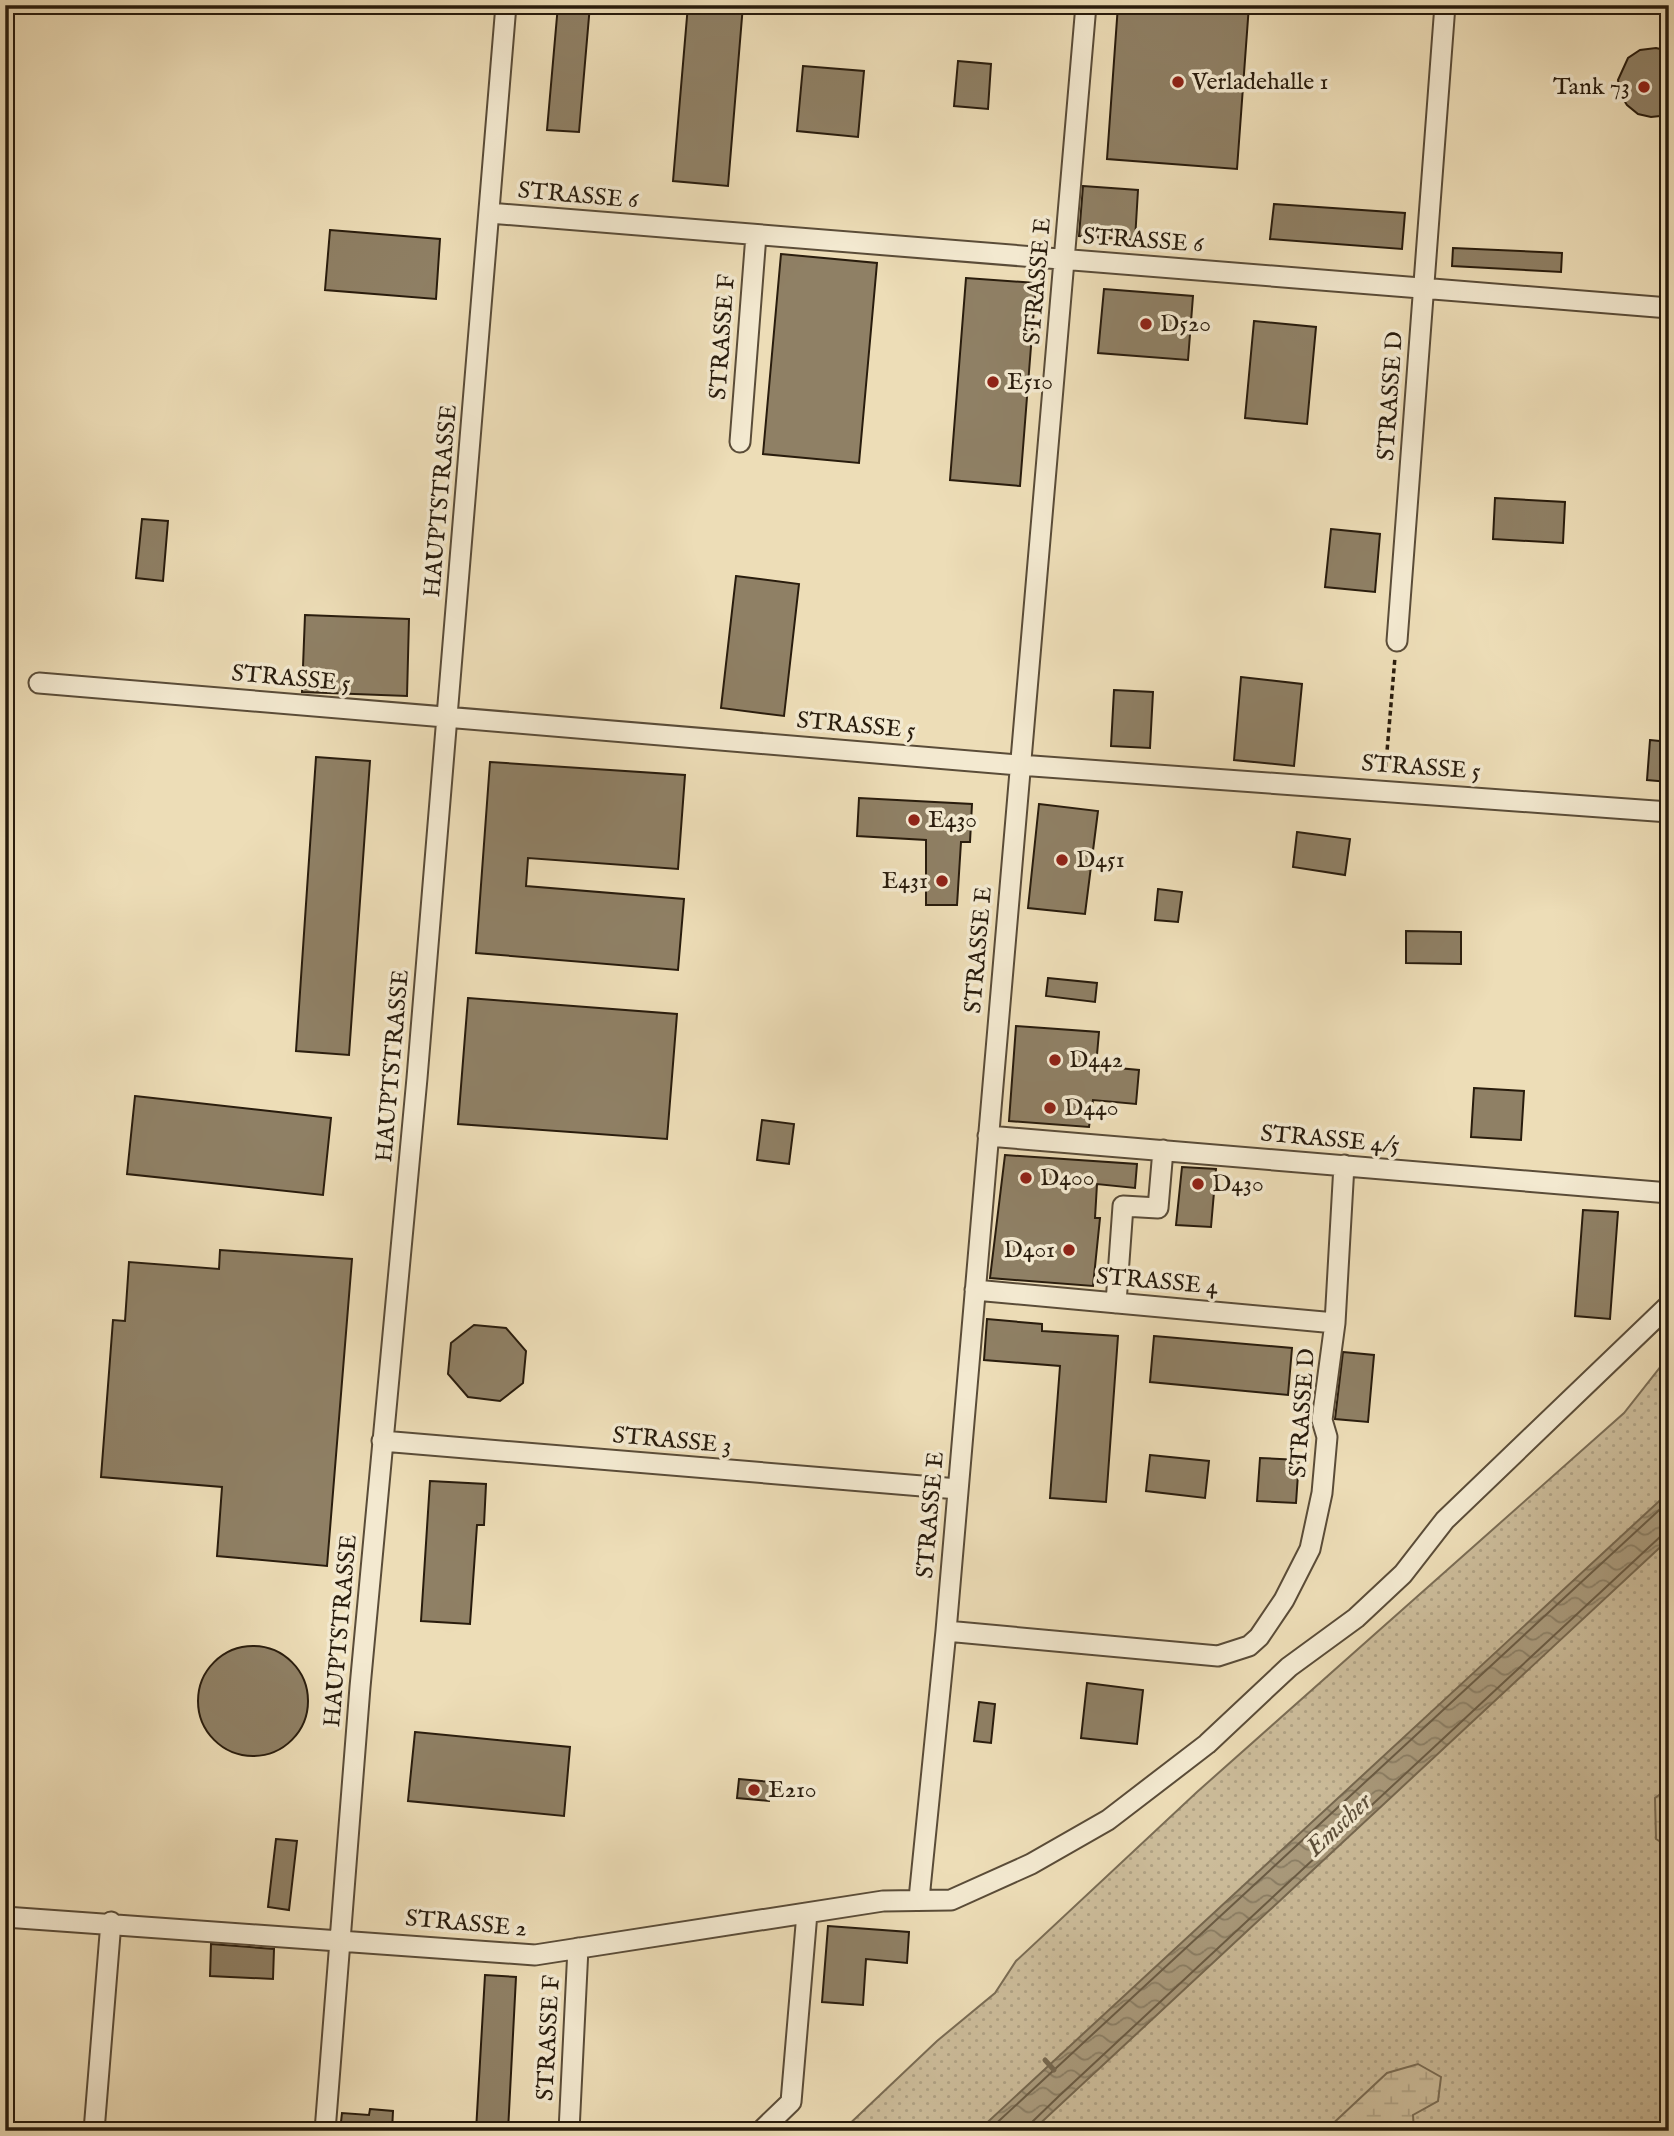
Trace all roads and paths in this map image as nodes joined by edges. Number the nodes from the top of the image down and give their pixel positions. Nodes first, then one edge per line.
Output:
1 (506, 5) edge
2 (1086, 5) edge
3 (1445, 5) edge
4 (489, 213) junction
5 (756, 235) junction
6 (1065, 260) junction
7 (1423, 286) junction
8 (1669, 308) edge
9 (740, 442) dead end
10 (1397, 641) joint
11 (39, 683) dead end
12 (448, 716) junction
13 (1019, 765) junction
14 (1384, 790) junction
15 (1669, 812) edge
16 (988, 1136) junction
17 (1163, 1150) junction
18 (1344, 1165) junction
19 (1669, 1193) edge
20 (975, 1290) junction
21 (1116, 1303) junction
22 (1669, 1305) edge
23 (1335, 1322) junction
24 (382, 1441) junction
25 (958, 1489) junction
26 (946, 1631) junction
27 (919, 1899) junction
28 (807, 1913) junction
29 (5, 1917) edge
30 (111, 1922) junction
31 (341, 1939) junction
32 (578, 1948) junction
33 (94, 2131) edge
34 (325, 2131) edge
35 (569, 2131) edge
36 (761, 2131) edge

1 - 4 lane, HAUPTSTRASSE
2 - 6 lane, STRASSE E
3 - 7 lane, STRASSE D
4 - 5 lane, STRASSE 6
4 - 12 lane, HAUPTSTRASSE
5 - 6 lane, STRASSE 6
5 - 9 lane, STRASSE F
6 - 7 lane, STRASSE 6
6 - 13 lane, STRASSE E
7 - 8 lane, STRASSE 6
7 - 10 lane, STRASSE D
10 - 14 path
11 - 12 lane, STRASSE 5
12 - 13 lane, STRASSE 5
12 - 24 lane, HAUPTSTRASSE
13 - 14 lane, STRASSE 5
13 - 16 lane, STRASSE E
14 - 15 lane, STRASSE 5
16 - 17 lane, STRASSE 4/5
16 - 20 lane, STRASSE E
17 - 18 lane, STRASSE 4/5
17 - 21 lane
18 - 19 lane, STRASSE 4/5
18 - 23 lane, STRASSE D
20 - 21 lane, STRASSE 4
20 - 25 lane, STRASSE E
21 - 23 lane, STRASSE 4
22 - 27 lane, STRASSE 2
23 - 26 lane, STRASSE D
24 - 25 lane, STRASSE 3
24 - 31 lane, HAUPTSTRASSE
25 - 26 lane, STRASSE E
26 - 27 lane, STRASSE E
27 - 28 lane, STRASSE 2
28 - 32 lane, STRASSE 2
28 - 36 lane
29 - 30 lane, STRASSE 2
30 - 31 lane, STRASSE 2
30 - 33 lane
31 - 32 lane, STRASSE 2
31 - 34 lane, HAUPTSTRASSE
32 - 35 lane, STRASSE F

